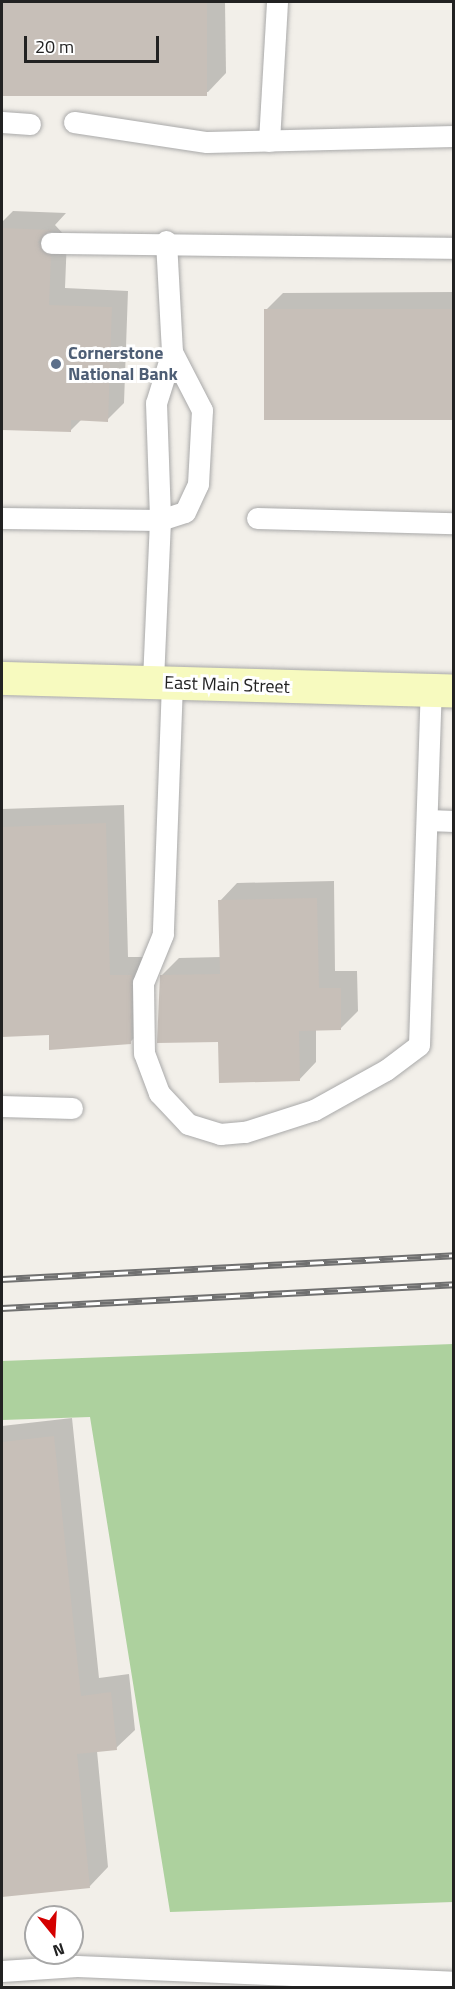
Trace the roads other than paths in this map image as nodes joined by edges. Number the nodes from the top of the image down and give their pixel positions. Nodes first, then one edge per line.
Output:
1 (277, 2) edge
2 (2, 122) edge
3 (74, 122) dead end
4 (30, 124) dead end
5 (453, 136) edge
6 (269, 141) junction
7 (166, 241) junction
8 (51, 243) dead end
9 (453, 248) edge
10 (172, 352) junction
11 (2, 518) edge
12 (257, 518) dead end
13 (160, 520) junction
14 (453, 523) edge
15 (2, 678) edge
16 (163, 683) junction
17 (442, 691) edge
18 (427, 820) junction
19 (453, 821) edge
20 (2, 1106) edge
21 (72, 1108) dead end
22 (2, 1971) edge
23 (453, 1982) edge

1 - 6 lane
2 - 4 lane
3 - 6 lane
5 - 6 lane
7 - 8 lane
7 - 9 lane
7 - 10 lane
10 - 13 lane
10 - 13 lane
11 - 13 lane
12 - 14 lane
13 - 16 lane
15 - 16 main road, East Main Street
16 - 17 main road, East Main Street
16 - 18 lane
17 - 18 lane
18 - 19 lane
20 - 21 lane
22 - 23 lane

